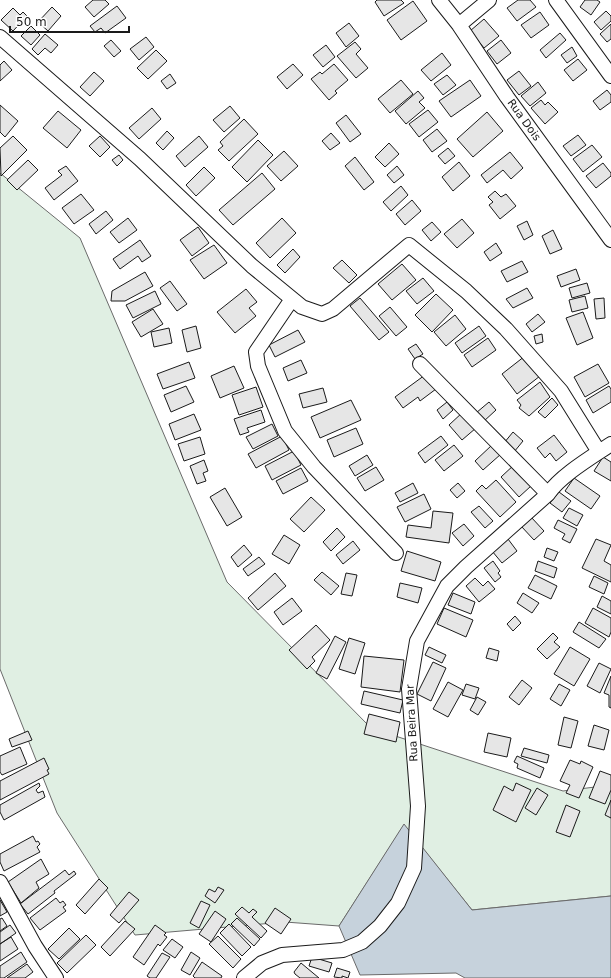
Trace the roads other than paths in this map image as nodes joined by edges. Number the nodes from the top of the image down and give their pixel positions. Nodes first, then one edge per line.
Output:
1 (439, 0) edge
2 (489, 0) edge
3 (556, 0) edge
4 (459, 25) junction
5 (0, 36) edge
6 (611, 76) edge
7 (611, 240) edge
8 (292, 299) junction
9 (420, 364) dead end
10 (611, 444) edge
11 (599, 452) junction
12 (548, 494) junction
13 (396, 553) dead end
14 (0, 882) edge
15 (56, 978) edge
16 (244, 978) edge

1 - 4 street, Rua Dois
2 - 4 street
3 - 6 street
4 - 7 street, Rua Dois
5 - 8 street
8 - 11 street
8 - 13 street
9 - 12 street
10 - 11 street, Rua Beira Mar
11 - 12 street, Rua Beira Mar
12 - 16 street, Rua Beira Mar
14 - 15 street

